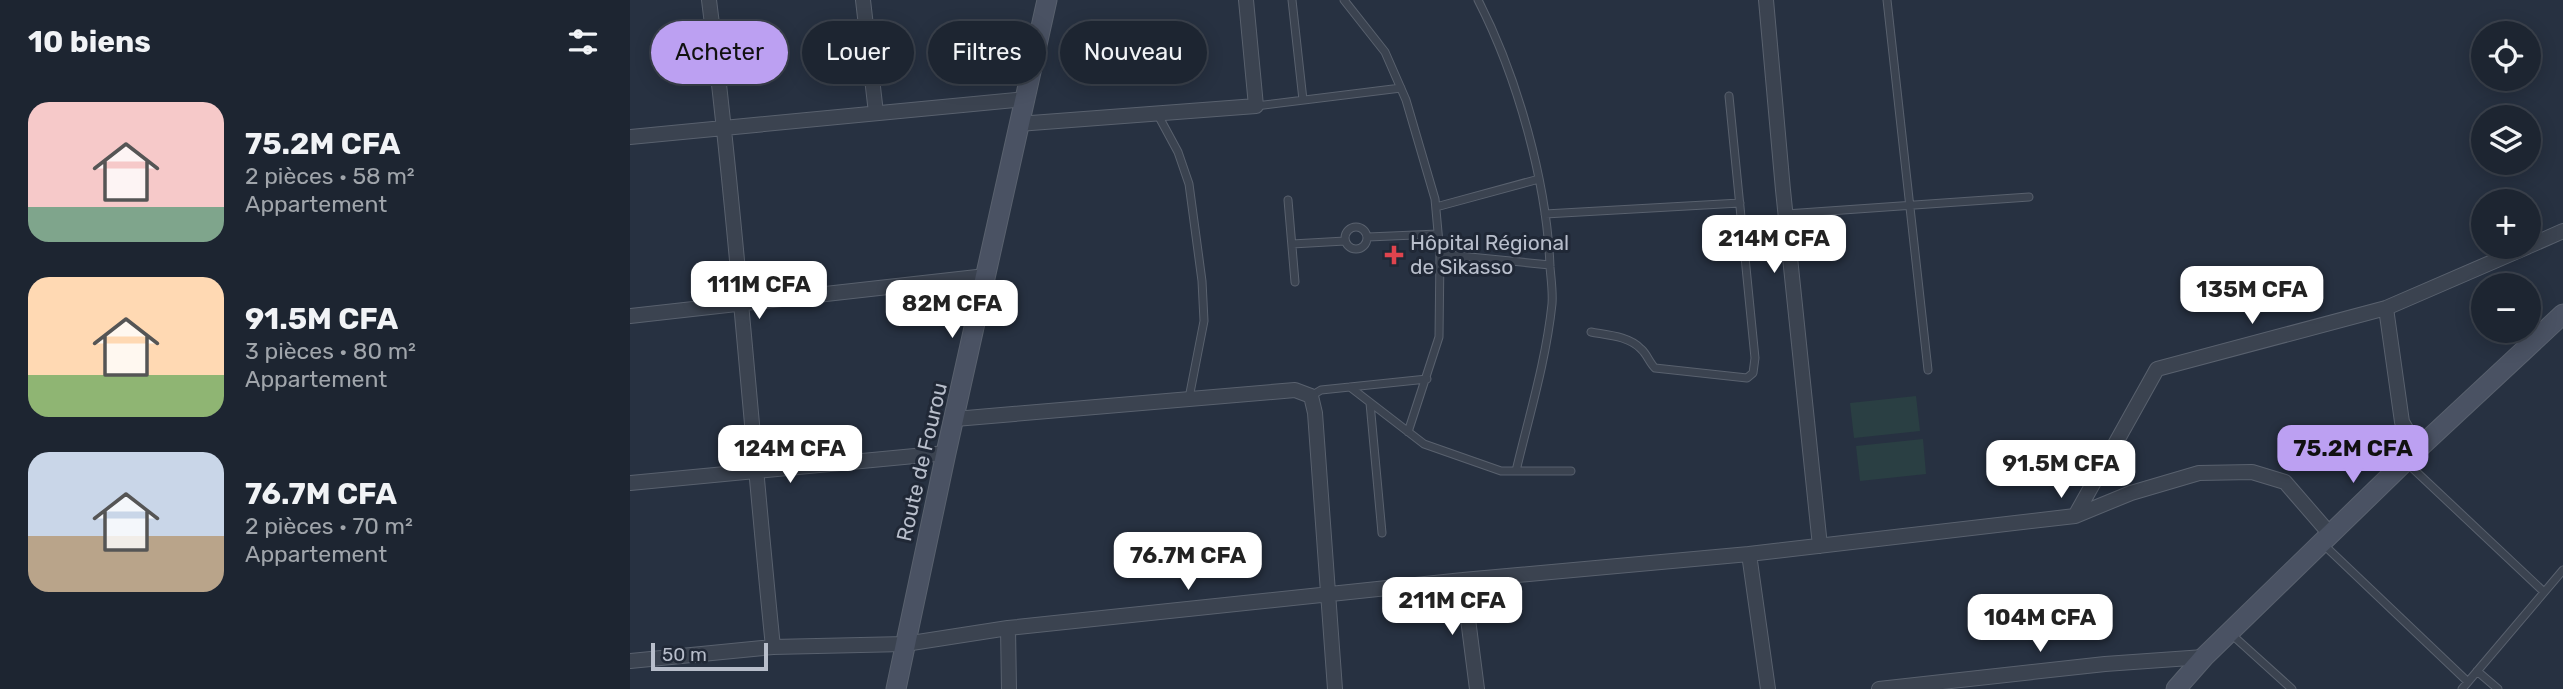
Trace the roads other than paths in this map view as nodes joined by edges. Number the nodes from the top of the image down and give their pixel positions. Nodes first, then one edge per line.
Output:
1 (709, 0) edge
2 (863, 0) edge
3 (1047, 0) edge
4 (1246, 0) edge
5 (1292, 0) edge
6 (1344, 0) edge
7 (1478, 0) edge
8 (1766, 0) edge
9 (1887, 0) edge
10 (1401, 88) junction
11 (1729, 96) dead end
12 (1025, 99) junction
13 (1303, 100) junction
14 (1256, 106) junction
15 (876, 113) junction
16 (1158, 115) junction
17 (1018, 124) junction
18 (725, 128) junction
19 (630, 137) edge
20 (1539, 179) junction
21 (2029, 197) dead end
22 (1288, 200) dead end
23 (1740, 203) junction
24 (1910, 206) junction
25 (1436, 207) junction
26 (1545, 214) junction
27 (1786, 214) junction
28 (2563, 231) edge
29 (1438, 234) junction
30 (1368, 237) junction
31 (2541, 240) edge
32 (1345, 242) junction
33 (1292, 244) junction
34 (1440, 254) junction
35 (2498, 259) edge
36 (1550, 265) junction
37 (986, 276) junction
38 (1295, 282) dead end
39 (739, 305) junction
40 (2386, 308) junction
41 (2563, 314) edge
42 (630, 316) edge
43 (1591, 332) dead end
44 (1928, 370) dead end
45 (1427, 379) junction
46 (1350, 387) junction
47 (1311, 396) junction
48 (1189, 398) junction
49 (1370, 403) junction
50 (955, 418) junction
51 (1408, 432) junction
52 (946, 453) junction
53 (2412, 456) junction
54 (755, 471) junction
55 (1516, 471) junction
56 (1571, 471) dead end
57 (630, 483) edge
58 (2075, 516) junction
59 (1382, 533) dead end
60 (2326, 539) junction
61 (1820, 546) junction
62 (1749, 554) junction
63 (2563, 570) edge
64 (1463, 580) junction
65 (2544, 593) junction
66 (1328, 596) junction
67 (1008, 628) junction
68 (2229, 632) junction
69 (905, 643) junction
70 (773, 647) junction
71 (2204, 657) junction
72 (630, 661) edge
73 (2477, 671) junction
74 (2468, 682) junction
75 (896, 689) edge
76 (1009, 689) edge
77 (1335, 689) edge
78 (1477, 689) edge
79 (1768, 689) edge
80 (1879, 689) edge
81 (2176, 689) edge
82 (2292, 689) edge
83 (2462, 689) edge
84 (2498, 689) edge

1 - 18 street
2 - 15 street
3 - 12 main road, Route de Fourou
4 - 14 street
5 - 13 lane
6 - 10 lane
7 - 20 lane
8 - 27 street
9 - 24 lane
10 - 13 lane
10 - 25 lane
11 - 23 lane
12 - 15 street
12 - 17 main road, Route de Fourou
13 - 14 lane
14 - 16 street
15 - 18 street
16 - 17 street
16 - 48 lane
17 - 37 main road, Route de Fourou
18 - 19 street
18 - 39 street
20 - 25 lane
20 - 26 lane
21 - 24 lane
22 - 33 lane
23 - 26 lane
23 - 43 lane
24 - 27 lane
24 - 44 lane
25 - 29 lane
26 - 36 lane
27 - 61 street
28 - 31 street
29 - 30 lane
29 - 34 lane
30 - 32 lane
30 - 32 lane
32 - 33 lane
33 - 38 lane
34 - 36 lane
34 - 45 lane
35 - 40 street
36 - 55 lane
37 - 39 street
37 - 50 main road, Route de Fourou
39 - 42 street
39 - 54 street
40 - 53 street
40 - 58 street
41 - 53 main road
45 - 46 lane
45 - 51 lane
46 - 47 lane
46 - 49 lane
47 - 48 street
47 - 66 street
48 - 50 street
49 - 51 lane
49 - 59 lane
50 - 52 main road, Route de Fourou
51 - 55 lane
52 - 54 street
52 - 69 main road, Route de Fourou
53 - 60 main road
53 - 65 lane
54 - 57 street
54 - 70 street
55 - 56 lane
58 - 60 street
58 - 61 street
60 - 68 main road
60 - 74 lane
61 - 62 street
62 - 64 street
62 - 79 street
63 - 65 lane
64 - 66 street
64 - 78 street
65 - 73 lane
66 - 67 street
66 - 77 street
67 - 69 street
67 - 76 street
68 - 71 main road
68 - 82 lane
69 - 70 street
69 - 75 main road, Route de Fourou
70 - 72 street
71 - 80 street
71 - 81 main road
73 - 74 lane
73 - 84 lane
74 - 83 lane

